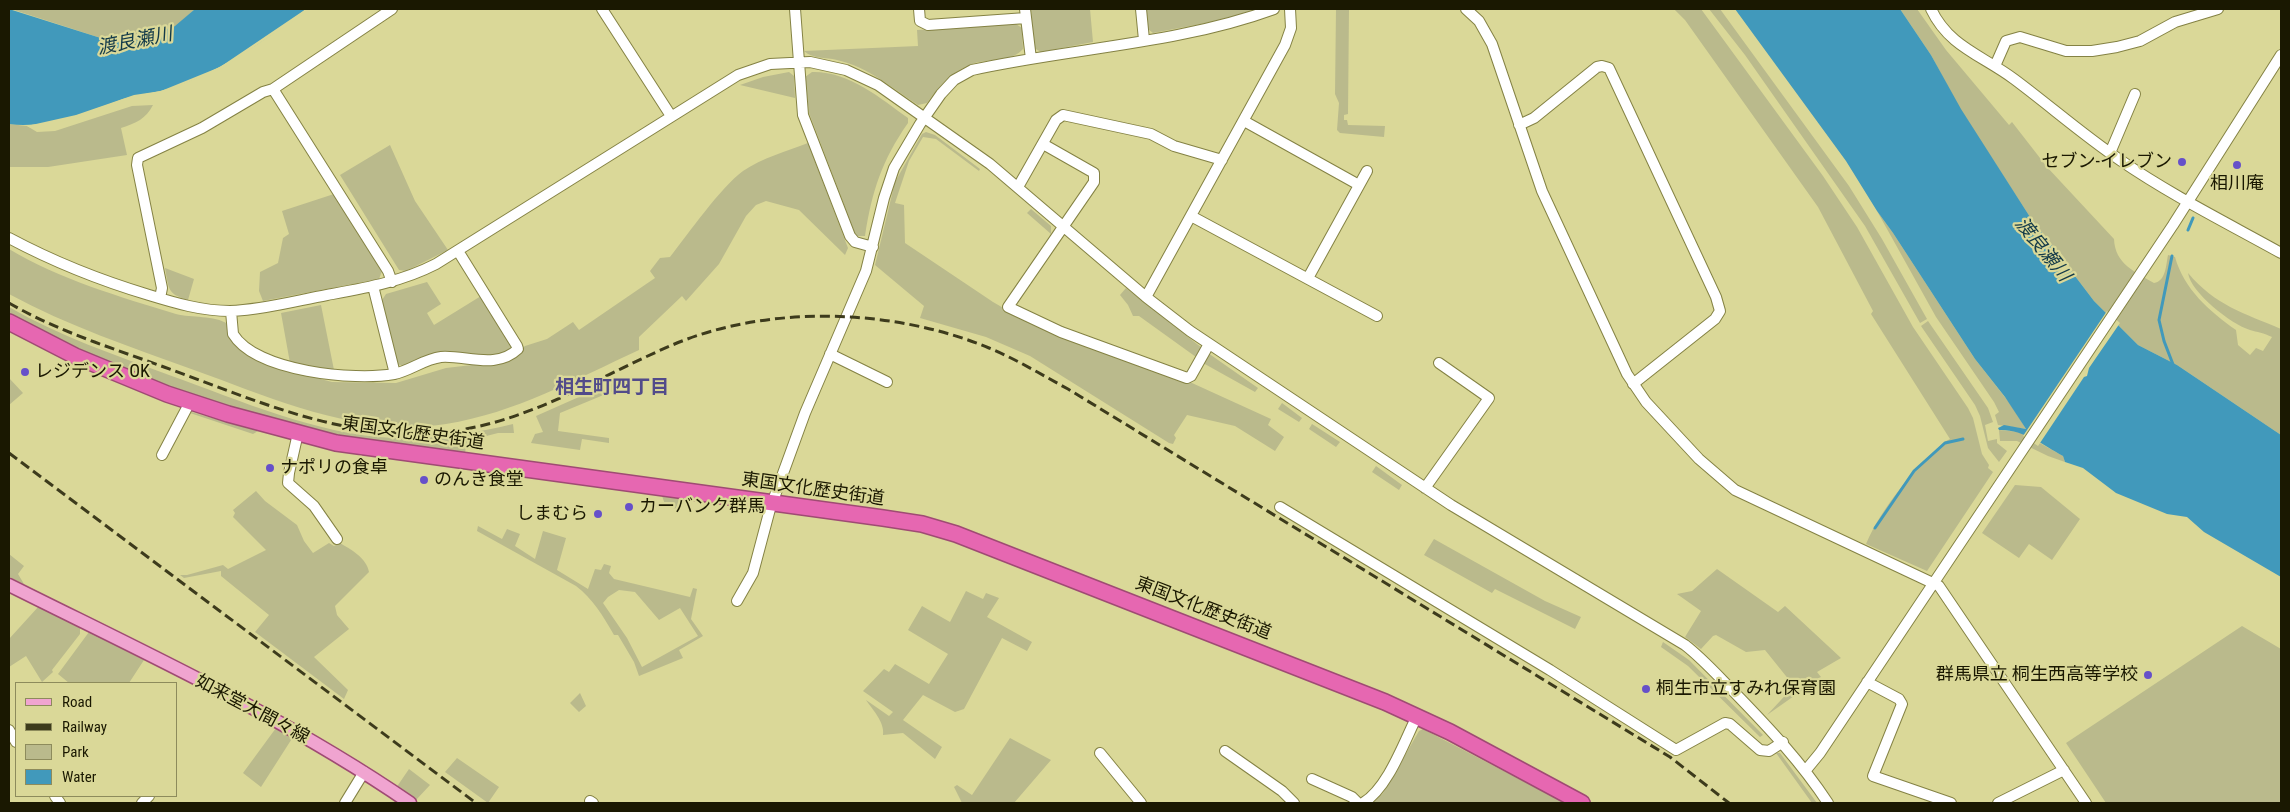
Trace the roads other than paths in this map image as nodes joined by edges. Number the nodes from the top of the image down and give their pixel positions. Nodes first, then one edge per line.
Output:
1 (392, 9) edge
2 (602, 9) edge
3 (795, 9) edge
4 (919, 9) edge
5 (1141, 9) edge
6 (1274, 9) edge
7 (1290, 9) edge
8 (1466, 9) edge
9 (1932, 9) edge
10 (2218, 9) edge
11 (1026, 14) edge
12 (1144, 40) junction
13 (2281, 55) edge
14 (1031, 59) junction
15 (799, 62) junction
16 (1995, 66) junction
17 (273, 89) junction
18 (2135, 94) dead end
19 (671, 116) junction
20 (924, 117) junction
21 (1244, 121) junction
22 (1519, 125) junction
23 (1043, 144) junction
24 (2110, 153) junction
25 (1222, 160) junction
26 (1367, 171) dead end
27 (1359, 185) junction
28 (1018, 187) junction
29 (2188, 202) junction
30 (1191, 216) junction
31 (1064, 225) junction
32 (9, 238) edge
33 (873, 247) junction
34 (458, 251) junction
35 (2281, 253) edge
36 (1308, 278) junction
37 (392, 282) junction
38 (373, 286) junction
39 (1146, 297) junction
40 (160, 298) junction
41 (230, 311) junction
42 (1377, 316) dead end
43 (9, 322) edge
44 (1210, 344) junction
45 (830, 354) junction
46 (1439, 363) dead end
47 (395, 374) junction
48 (887, 382) dead end
49 (1633, 384) junction
50 (190, 402) junction
51 (298, 434) junction
52 (162, 455) dead end
53 (1425, 488) junction
54 (773, 503) junction
55 (1280, 507) dead end
56 (338, 538) dead end
57 (1934, 582) junction
58 (9, 585) edge
59 (737, 601) dead end
60 (1867, 682) junction
61 (1417, 716) junction
62 (1782, 742) junction
63 (1225, 751) dead end
64 (1100, 753) dead end
65 (1806, 770) junction
66 (2064, 770) junction
67 (364, 772) junction
68 (1312, 778) dead end
69 (345, 803) edge
70 (410, 803) edge
71 (1141, 803) edge
72 (1294, 803) edge
73 (1358, 803) edge
74 (1363, 803) edge
75 (1582, 803) edge
76 (1828, 803) edge
77 (1951, 803) edge
78 (1998, 803) edge
79 (2086, 803) edge

1 - 17 street
2 - 19 street
3 - 15 street
4 - 11 street
5 - 12 street
6 - 12 street
7 - 21 street
8 - 22 street
9 - 16 street
10 - 16 street
11 - 14 street
12 - 14 street
13 - 29 street
14 - 20 street
15 - 19 street
15 - 20 street
15 - 33 street
16 - 24 street
17 - 37 street
17 - 40 street
18 - 24 street
19 - 34 street
20 - 28 street
20 - 33 street
21 - 25 street
21 - 27 street
22 - 49 street
22 - 49 street
23 - 25 street
23 - 28 street
23 - 31 street
24 - 29 street
25 - 30 street
26 - 27 street
27 - 36 street
28 - 31 street
29 - 35 street
29 - 57 street
30 - 36 street
30 - 39 street
31 - 39 street
31 - 44 street
32 - 40 street
33 - 45 street
34 - 37 street
34 - 47 street
36 - 42 street
37 - 38 street
38 - 41 street
38 - 47 street
39 - 44 street
40 - 41 street
41 - 47 street
43 - 50 highway, 東国文化歴史街道
44 - 53 street
45 - 48 street
45 - 54 street
46 - 53 street
49 - 57 street
50 - 51 highway, 東国文化歴史街道
50 - 52 street
51 - 54 highway, 東国文化歴史街道
51 - 56 street
53 - 62 street
54 - 59 street
54 - 61 highway, 東国文化歴史街道
55 - 62 street
57 - 60 street
57 - 66 street
58 - 67 main road, 如来堂大間々線
60 - 65 street
60 - 77 street
61 - 74 street
61 - 75 highway, 東国文化歴史街道
62 - 65 street
63 - 72 street
64 - 71 street
65 - 76 street
66 - 78 street
66 - 79 street
67 - 69 street
67 - 70 main road, 如来堂大間々線
68 - 73 street

